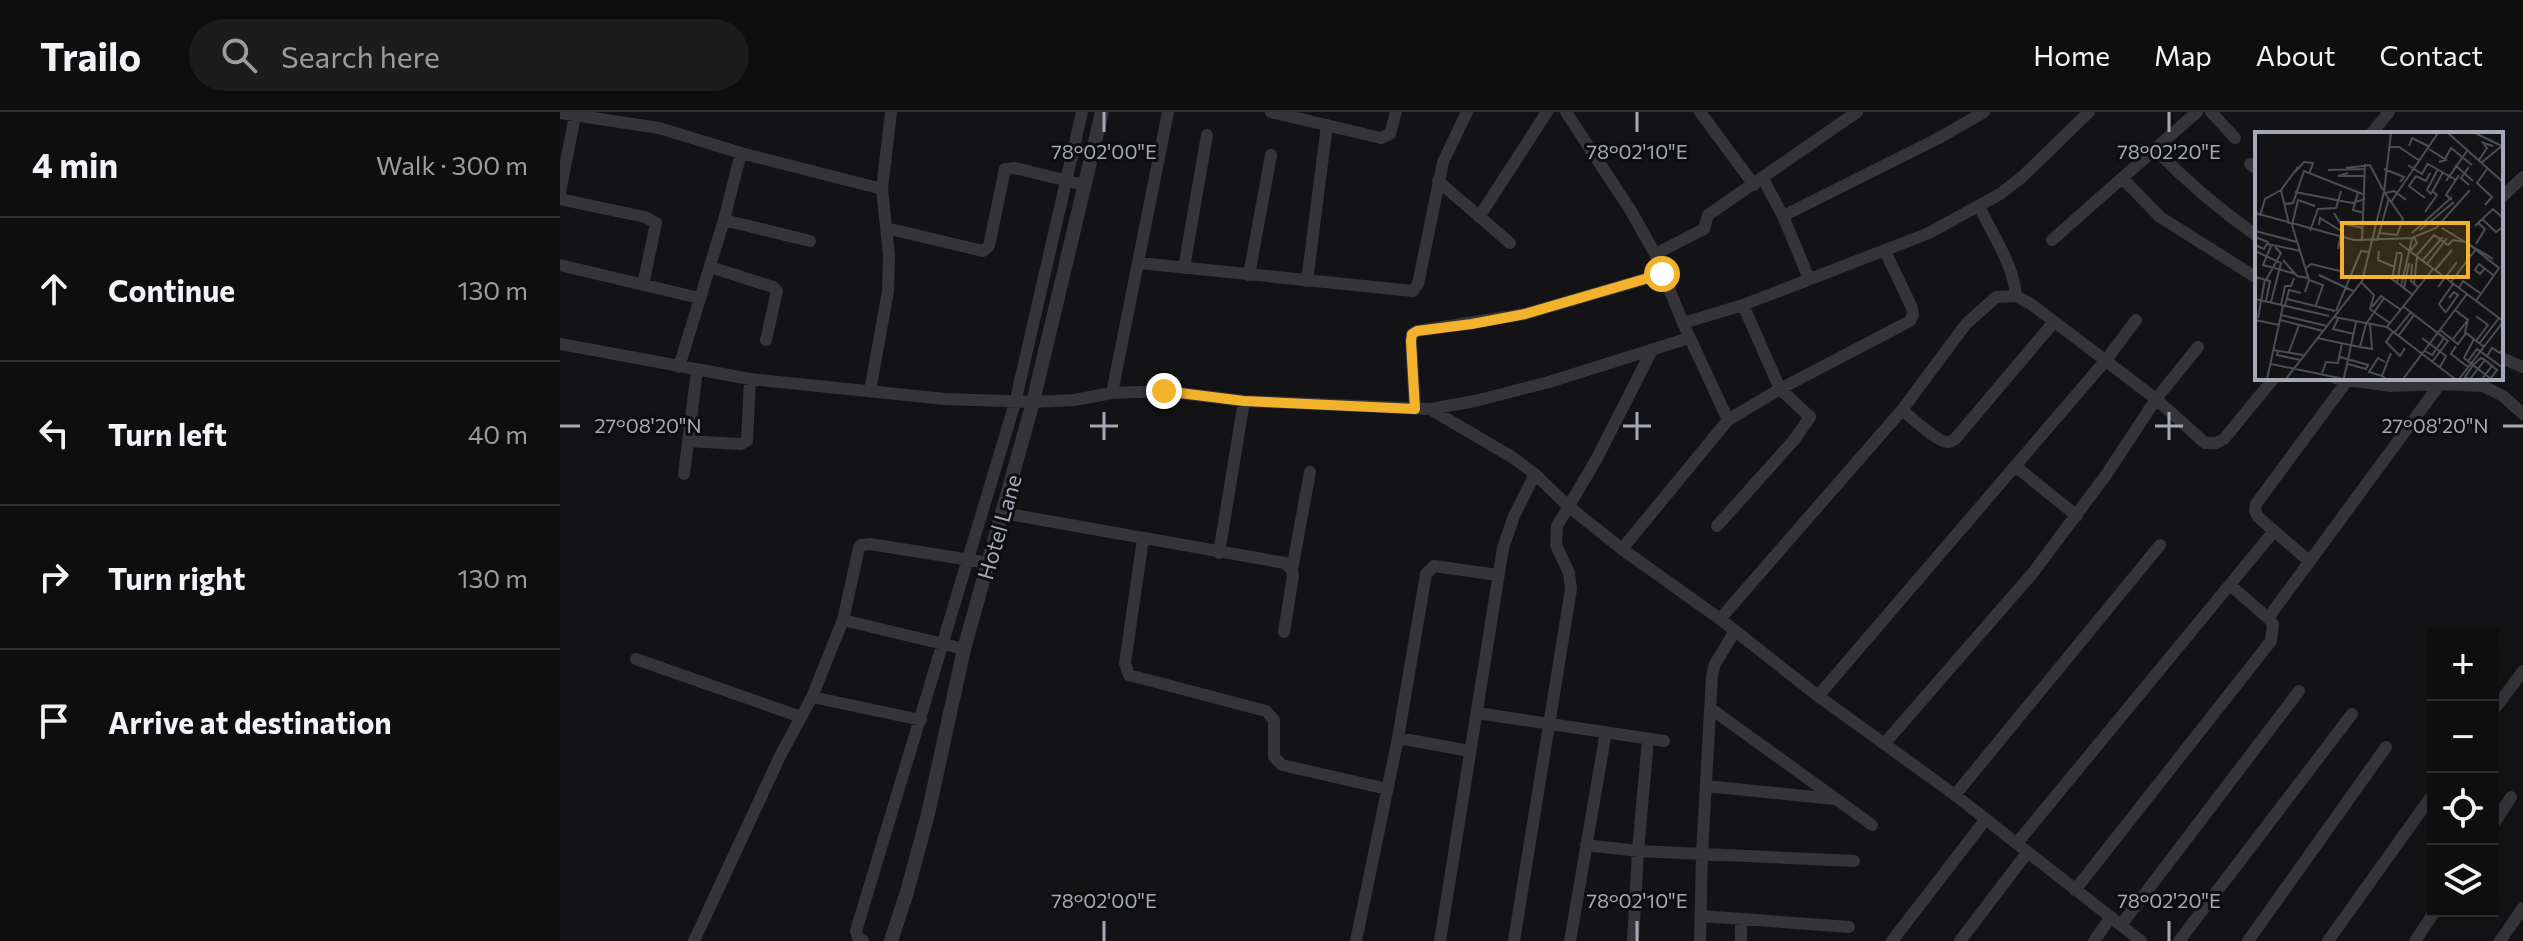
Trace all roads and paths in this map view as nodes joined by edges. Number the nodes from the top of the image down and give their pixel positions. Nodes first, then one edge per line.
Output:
1 (891, 112) edge
2 (1082, 112) edge
3 (1102, 112) edge
4 (1168, 112) edge
5 (1271, 112) edge
6 (1396, 112) edge
7 (1467, 112) edge
8 (1547, 112) edge
9 (1566, 112) edge
10 (1700, 112) edge
11 (1857, 112) edge
12 (1984, 112) edge
13 (2089, 112) edge
14 (2197, 112) edge
15 (2211, 112) edge
16 (2389, 112) edge
17 (560, 113) edge
18 (575, 116) junction
19 (1327, 125) junction
20 (2373, 132) edge
21 (1207, 135) dead end
22 (2235, 138) dead end
23 (2156, 150) junction
24 (741, 153) junction
25 (1271, 155) dead end
26 (2523, 178) edge
27 (2123, 179) junction
28 (1438, 181) junction
29 (1758, 182) junction
30 (1076, 183) junction
31 (882, 189) junction
32 (560, 192) edge
33 (2503, 196) edge
34 (560, 199) edge
35 (1979, 206) junction
36 (1783, 216) junction
37 (1479, 217) junction
38 (724, 220) junction
39 (886, 228) junction
40 (2255, 235) edge
41 (2052, 240) dead end
42 (810, 241) dead end
43 (1510, 243) dead end
44 (1885, 251) junction
45 (1655, 254) junction
46 (1139, 263) junction
47 (560, 265) edge
48 (710, 267) junction
49 (1184, 268) junction
50 (1662, 274) junction
51 (1249, 275) junction
52 (2255, 277) edge
53 (1809, 279) junction
54 (1307, 281) junction
55 (643, 285) junction
56 (2016, 296) junction
57 (699, 298) junction
58 (1743, 305) junction
59 (2136, 320) dead end
60 (2054, 322) junction
61 (1683, 323) junction
62 (1689, 338) junction
63 (766, 340) dead end
64 (560, 344) edge
65 (2198, 347) dead end
66 (1652, 350) junction
67 (2503, 359) edge
68 (2106, 360) junction
69 (679, 367) junction
70 (2523, 367) edge
71 (697, 370) junction
72 (750, 379) junction
73 (2272, 380) edge
74 (2340, 380) edge
75 (2348, 380) edge
76 (2440, 384) junction
77 (1780, 389) junction
78 (870, 391) junction
79 (1112, 393) junction
80 (2156, 399) junction
81 (1244, 401) junction
82 (1024, 402) junction
83 (1415, 409) junction
84 (1430, 409) junction
85 (1902, 410) junction
86 (2523, 414) edge
87 (1728, 420) junction
88 (688, 441) junction
89 (2015, 466) junction
90 (1310, 472) dead end
91 (684, 474) dead end
92 (1535, 474) junction
93 (1568, 506) junction
94 (1003, 513) junction
95 (2077, 516) junction
96 (1717, 526) dead end
97 (2274, 531) junction
98 (1143, 539) junction
99 (2160, 545) dead end
100 (1622, 549) junction
101 (1219, 553) junction
102 (978, 561) junction
103 (2309, 561) junction
104 (1292, 570) junction
105 (1498, 575) junction
106 (2230, 585) junction
107 (2268, 618) junction
108 (1720, 619) junction
109 (843, 620) junction
110 (1735, 631) junction
111 (1284, 632) dead end
112 (954, 646) junction
113 (636, 659) dead end
114 (2523, 671) edge
115 (2299, 691) dead end
116 (1818, 696) junction
117 (812, 697) junction
118 (2499, 703) edge
119 (1710, 708) junction
120 (1477, 713) junction
121 (2352, 714) dead end
122 (801, 717) junction
123 (921, 720) junction
124 (1548, 724) junction
125 (1606, 732) junction
126 (1398, 738) junction
127 (1648, 739) junction
128 (1664, 741) dead end
129 (1884, 744) junction
130 (2386, 747) dead end
131 (1470, 751) junction
132 (1706, 786) junction
133 (1387, 789) junction
134 (1955, 795) junction
135 (2511, 797) dead end
136 (1838, 800) junction
137 (2427, 802) edge
138 (2499, 816) edge
139 (1986, 819) junction
140 (1872, 825) dead end
141 (1586, 845) junction
142 (2022, 848) junction
143 (1638, 851) junction
144 (1702, 854) junction
145 (1854, 861) dead end
146 (2075, 890) junction
147 (2523, 908) edge
148 (1702, 916) junction
149 (2431, 917) edge
150 (1741, 920) junction
151 (2116, 921) junction
152 (1849, 927) dead end
153 (694, 941) edge
154 (863, 941) edge
155 (891, 941) edge
156 (1356, 941) edge
157 (1440, 941) edge
158 (1514, 941) edge
159 (1570, 941) edge
160 (1633, 941) edge
161 (1700, 941) edge
162 (1741, 941) edge
163 (1892, 941) edge
164 (1960, 941) edge
165 (2094, 941) edge
166 (2141, 941) edge
167 (2179, 941) edge
168 (2248, 941) edge
169 (2328, 941) edge
170 (2415, 941) edge
171 (2500, 941) edge

1 - 31 street
2 - 30 street
3 - 30 street, Hotel Lane
4 - 46 street
5 - 19 street
6 - 19 street
7 - 28 street
8 - 37 street
9 - 45 street
10 - 29 street
11 - 29 street
12 - 36 street
13 - 35 street
14 - 23 street
15 - 22 street
16 - 20 street
17 - 18 street
18 - 24 street
18 - 32 street
19 - 54 street
21 - 49 street
23 - 27 street
23 - 40 street
24 - 31 street
24 - 38 street
25 - 51 street
26 - 33 street
27 - 41 street
27 - 52 street
28 - 37 street
28 - 54 street
29 - 36 street
29 - 45 street
30 - 39 street
30 - 82 street, Hotel Lane
31 - 39 street
34 - 55 street
35 - 44 street
35 - 56 street
36 - 53 street
37 - 43 street
38 - 42 street
38 - 48 street
39 - 78 street
44 - 53 street
44 - 77 street
45 - 50 street
46 - 49 street
46 - 79 street
47 - 55 street
48 - 57 street
48 - 63 street
49 - 51 street
50 - 61 street
50 - 83 street
51 - 54 street
53 - 58 street
55 - 57 street
56 - 60 street
56 - 85 street
57 - 69 street
58 - 61 street
58 - 77 street
59 - 68 street
60 - 68 street
60 - 85 street
61 - 62 street
62 - 66 street
62 - 87 street
64 - 69 street
65 - 80 street
66 - 84 street
66 - 93 street
67 - 70 street
68 - 80 street
68 - 89 street
69 - 71 street
71 - 72 street
71 - 88 street
72 - 78 street
72 - 88 street
73 - 80 street
74 - 97 street
75 - 76 street
76 - 86 street
76 - 103 street
77 - 87 street
77 - 96 street
78 - 82 street
79 - 81 street
79 - 82 street
80 - 95 street
81 - 83 street
81 - 101 street
82 - 94 street, Hotel Lane
82 - 102 street
83 - 84 street
84 - 92 street
85 - 108 street
87 - 100 street
88 - 91 street
89 - 95 street
89 - 116 street
90 - 104 street
92 - 93 street
92 - 105 street
93 - 100 street
93 - 124 street
94 - 98 street
94 - 102 street, Hotel Lane
95 - 129 street
97 - 103 street
97 - 106 street
98 - 101 street
98 - 133 street
99 - 134 street
100 - 108 street
101 - 104 street
102 - 109 street
102 - 112 street, Hotel Lane
102 - 112 street
103 - 107 street
104 - 111 street
105 - 120 street
105 - 126 street
106 - 107 street
106 - 142 street
107 - 146 street
108 - 110 street
109 - 112 street
109 - 117 street
110 - 116 street
110 - 119 street
112 - 123 street
112 - 155 street, Hotel Lane
113 - 122 street
114 - 118 street
115 - 151 street
116 - 129 street
117 - 122 street
117 - 123 street
119 - 132 street
119 - 136 street
120 - 124 street
120 - 131 street
121 - 167 street
122 - 153 street
123 - 154 street
124 - 125 street
124 - 158 street
125 - 127 street
125 - 141 street
126 - 131 street
126 - 133 street
127 - 128 street
127 - 143 street
129 - 134 street
130 - 168 street
131 - 157 street
132 - 136 street
132 - 144 street
133 - 156 street
134 - 139 street
135 - 138 street
136 - 140 street
137 - 169 street
139 - 142 street
139 - 163 street
141 - 143 street
141 - 159 street
142 - 146 street
142 - 164 street
143 - 144 street
143 - 160 street
144 - 145 street
144 - 148 street
146 - 151 street
147 - 171 street
148 - 150 street
148 - 161 street
149 - 170 street
150 - 152 street
150 - 162 street
151 - 165 street
151 - 166 street

